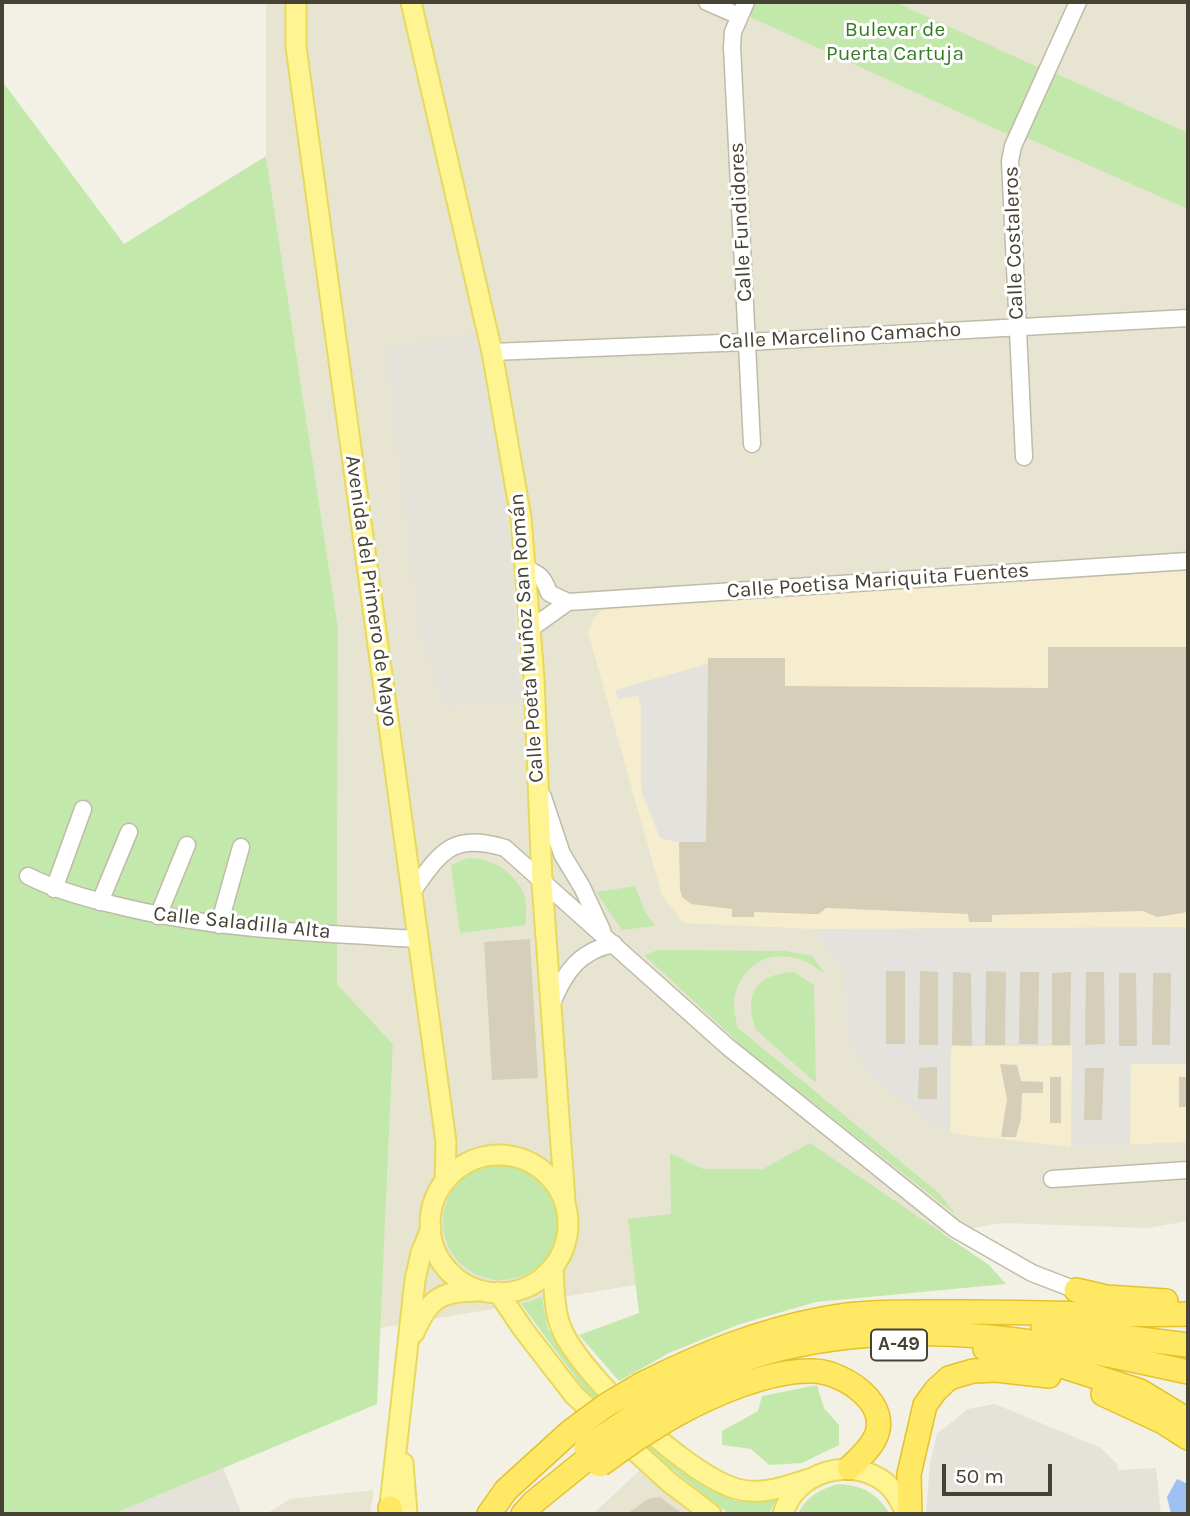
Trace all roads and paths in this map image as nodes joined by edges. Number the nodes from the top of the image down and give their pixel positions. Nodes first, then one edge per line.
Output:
1 (296, 2) edge
2 (411, 2) edge
3 (707, 2) edge
4 (1078, 2) edge
5 (742, 9) edge
6 (1188, 318) edge
7 (1017, 326) junction
8 (747, 342) junction
9 (492, 352) junction
10 (752, 444) dead end
11 (1024, 457) dead end
12 (1188, 561) edge
13 (526, 569) junction
14 (568, 601) junction
15 (530, 629) junction
16 (538, 785) junction
17 (83, 809) dead end
18 (129, 832) dead end
19 (187, 845) dead end
20 (241, 847) dead end
21 (28, 876) dead end
22 (542, 882) junction
23 (54, 889) junction
24 (412, 892) junction
25 (100, 902) junction
26 (158, 916) junction
27 (219, 925) junction
28 (419, 939) junction
29 (609, 939) junction
30 (552, 1003) junction
31 (1188, 1170) edge
32 (1052, 1179) dead end
33 (445, 1181) junction
34 (565, 1201) junction
35 (431, 1228) junction
36 (553, 1267) junction
37 (1076, 1290) joint
38 (491, 1291) junction
39 (1187, 1304) edge
40 (855, 1314) junction
41 (1188, 1345) edge
42 (408, 1347) junction
43 (1188, 1372) edge
44 (1067, 1380) junction
45 (1140, 1391) junction
46 (658, 1402) junction
47 (1188, 1420) edge
48 (1188, 1438) edge
49 (587, 1450) junction
50 (849, 1468) junction
51 (809, 1479) junction
52 (533, 1510) edge
53 (394, 1513) edge
54 (489, 1514) edge
55 (711, 1514) edge
56 (783, 1514) edge
57 (908, 1514) edge

1 - 24 main road, Avenida del Primero de Mayo
2 - 9 main road, Calle Poeta Muñoz San Román
3 - 5 street
4 - 7 street, Calle Costaleros
5 - 8 street, Calle Fundidores
6 - 7 street, Calle Marcelino Camacho
7 - 8 street, Calle Marcelino Camacho
7 - 11 street, Calle Costaleros
8 - 9 street, Calle Marcelino Camacho
8 - 10 street, Calle Fundidores
9 - 13 main road, Calle Poeta Muñoz San Román
12 - 14 street, Calle Poetisa Mariquita Fuentes
13 - 14 street
13 - 15 main road, Calle Poeta Muñoz San Román
14 - 15 street
15 - 16 main road, Calle Poeta Muñoz San Román
16 - 22 main road, Calle Poeta Muñoz San Román
16 - 29 street
17 - 23 street
18 - 25 street
19 - 26 street
20 - 27 street
21 - 23 street, Calle Saladilla Alta
22 - 24 street
22 - 29 street
22 - 30 main road, Calle Poeta Muñoz San Román
23 - 25 street, Calle Saladilla Alta
24 - 28 main road, Avenida del Primero de Mayo
25 - 26 street, Calle Saladilla Alta
26 - 27 street, Calle Saladilla Alta
27 - 28 street, Calle Saladilla Alta
28 - 33 main road, Avenida del Primero de Mayo
29 - 30 street
29 - 37 street
30 - 34 main road, Calle Poeta Muñoz San Román
31 - 32 street
33 - 34 main road
33 - 35 main road
34 - 36 main road
35 - 38 main road
35 - 42 main road
36 - 38 main road
36 - 51 main road
37 - 39 highway
38 - 42 main road
38 - 55 main road
39 - 40 highway, A-49
40 - 41 highway
40 - 46 highway, A-49
42 - 53 main road
43 - 46 highway
44 - 45 highway
44 - 48 highway
44 - 57 highway
45 - 46 highway, A-49
45 - 47 highway
46 - 49 highway, A-49
46 - 49 highway, A-49, bridge
46 - 50 highway
49 - 52 highway, A-49
49 - 54 highway, A-49
50 - 51 main road
50 - 57 main road
51 - 56 main road

